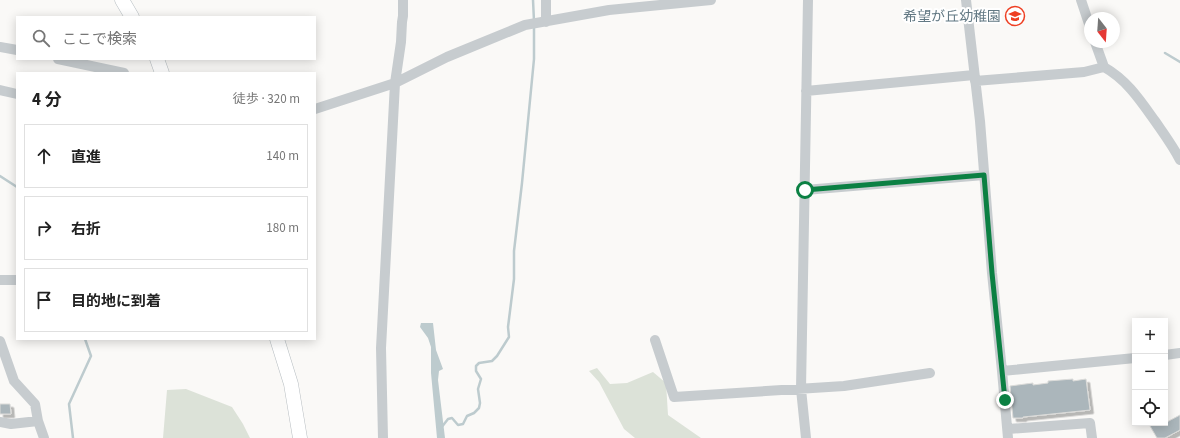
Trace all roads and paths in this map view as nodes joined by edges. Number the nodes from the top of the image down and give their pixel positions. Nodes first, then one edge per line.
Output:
1 (122, 0) edge
2 (403, 0) edge
3 (546, 0) edge
4 (712, 0) edge
5 (808, 0) edge
6 (966, 0) edge
7 (1081, 0) edge
8 (1085, 12) edge
9 (131, 16) edge
10 (543, 23) junction
11 (0, 47) edge
12 (1097, 48) edge
13 (16, 50) edge
14 (63, 60) edge
15 (157, 60) edge
16 (1104, 67) junction
17 (119, 72) edge
18 (162, 72) edge
19 (974, 78) junction
20 (395, 83) junction
21 (0, 90) edge
22 (806, 91) junction
23 (16, 94) edge
24 (316, 109) edge
25 (1180, 160) edge
26 (984, 175) junction
27 (805, 190) junction
28 (0, 280) edge
29 (16, 280) edge
30 (276, 340) edge
31 (655, 340) dead end
32 (0, 341) edge
33 (1180, 353) edge
34 (1168, 355) edge
35 (1132, 358) edge
36 (1002, 371) junction
37 (930, 373) dead end
38 (801, 389) junction
39 (38, 421) junction
40 (0, 422) edge
41 (1008, 434) edge
42 (44, 438) edge
43 (300, 438) edge
44 (383, 438) edge
45 (806, 438) edge
46 (1092, 438) edge

1 - 9 main road
2 - 20 street
3 - 10 street
4 - 10 street
5 - 22 street
6 - 19 street
7 - 8 street
10 - 20 street
11 - 13 street
12 - 16 street
14 - 17 street
15 - 18 main road
16 - 19 street
16 - 25 street
19 - 22 street
19 - 26 street
20 - 24 street
20 - 44 street
21 - 23 street
22 - 27 street
26 - 27 street
26 - 36 street
27 - 38 street
28 - 29 street
30 - 43 main road
31 - 38 street
32 - 39 street
33 - 34 street
35 - 36 street
36 - 41 street
37 - 38 street
38 - 45 street
39 - 40 street
39 - 42 street
41 - 46 street

